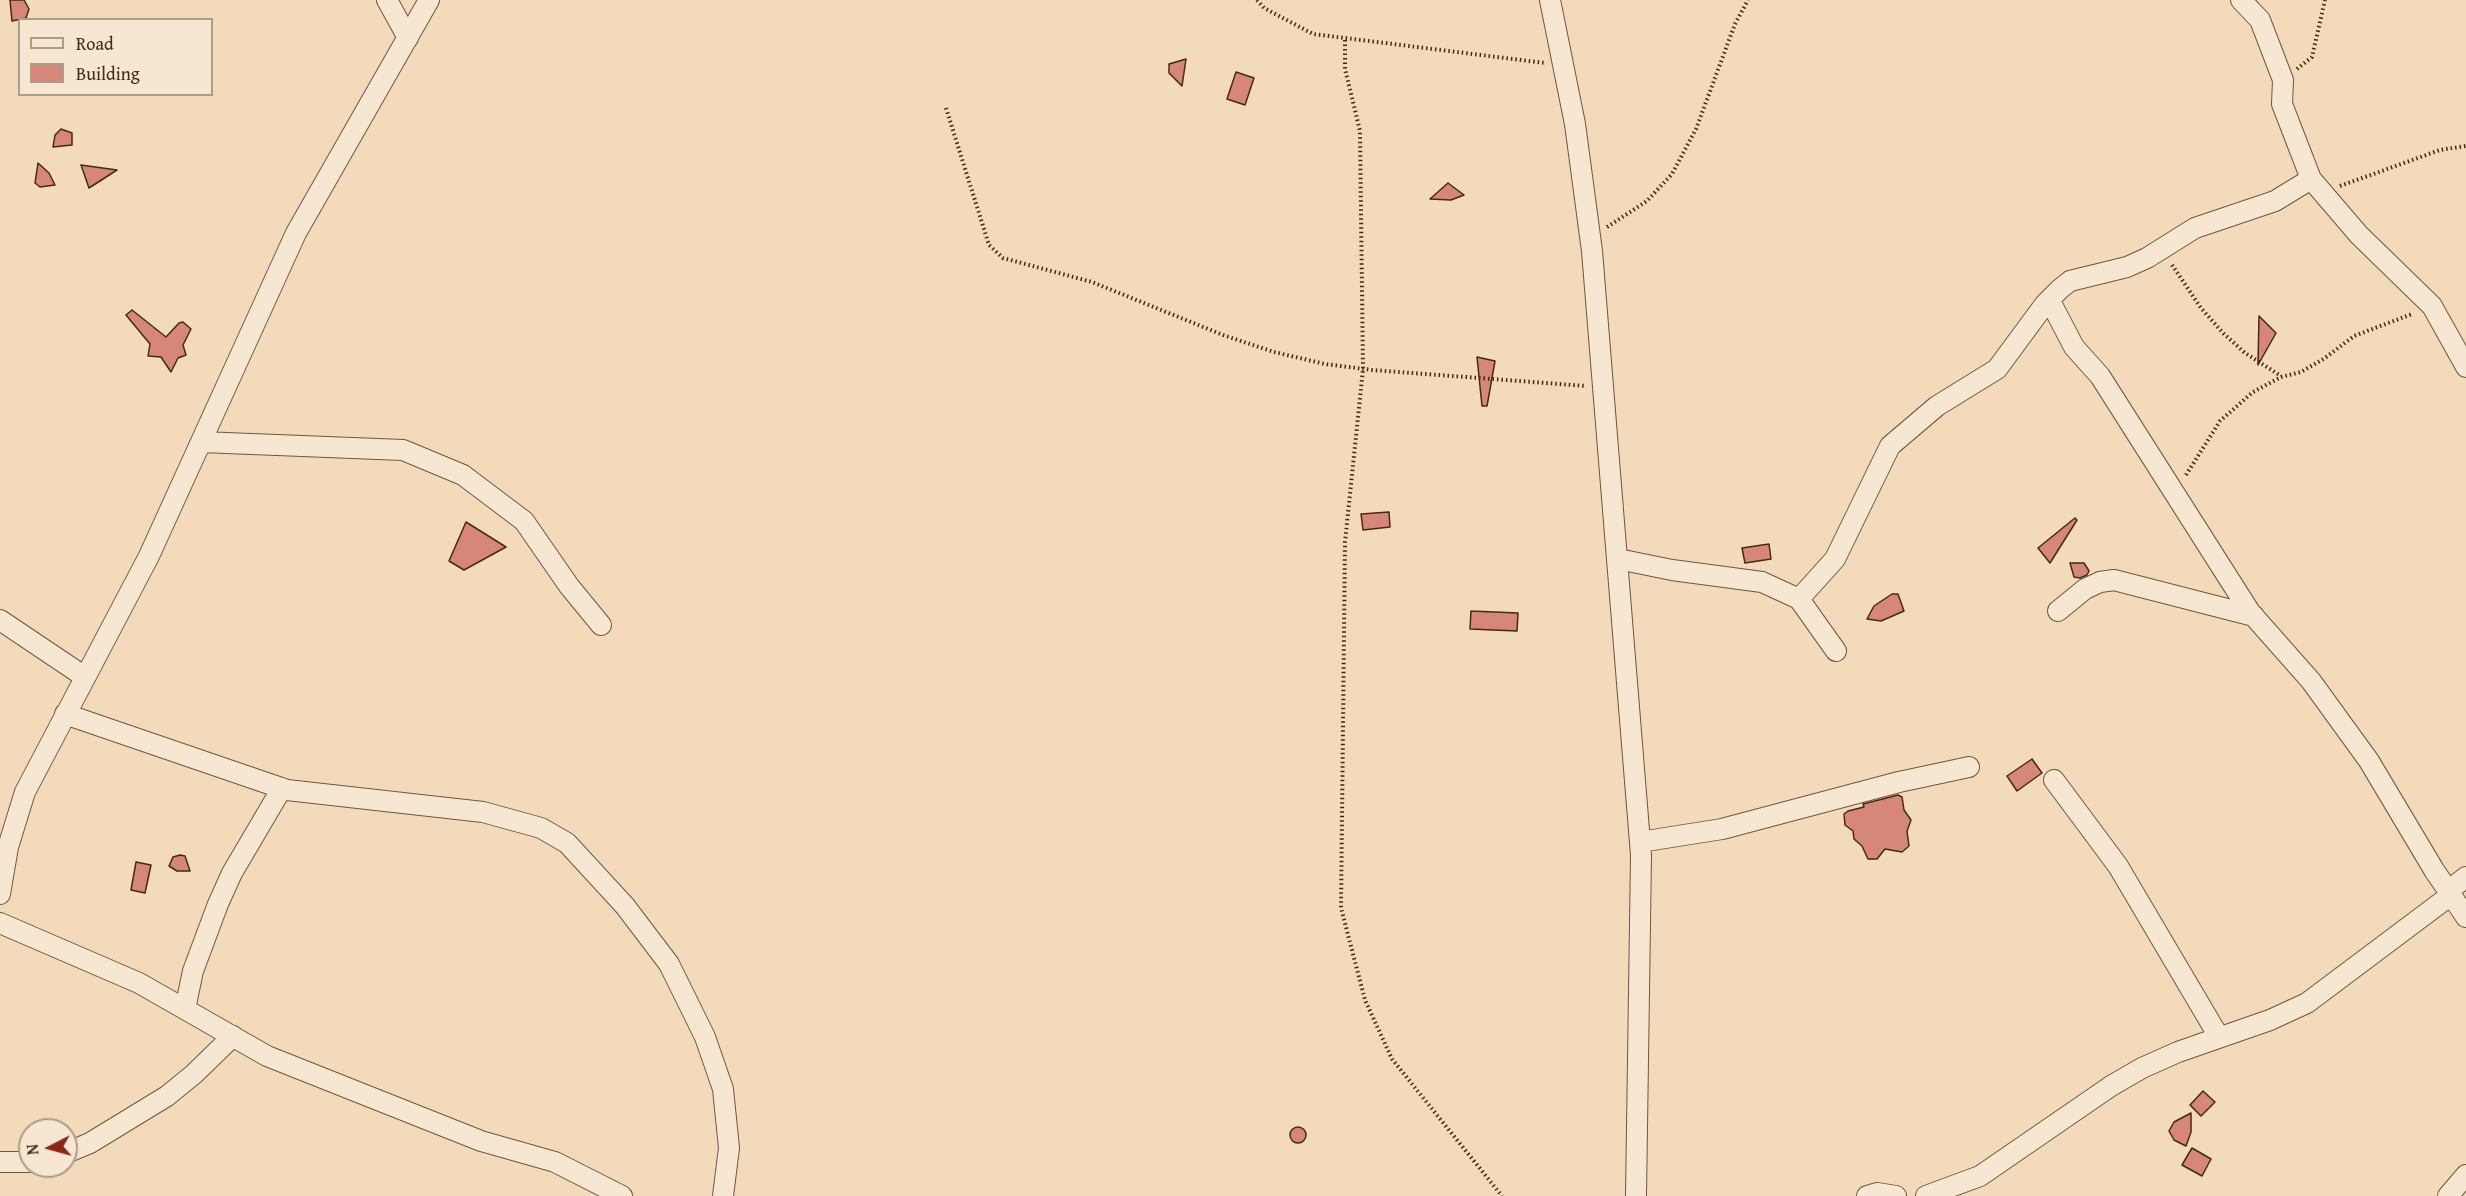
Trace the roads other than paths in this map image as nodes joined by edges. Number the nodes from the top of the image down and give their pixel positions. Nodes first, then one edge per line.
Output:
1 (387, 0) edge
2 (429, 0) edge
3 (1550, 0) edge
4 (2241, 0) edge
5 (408, 38) junction
6 (2317, 185) junction
7 (2050, 301) junction
8 (2466, 367) edge
9 (201, 442) junction
10 (1618, 559) junction
11 (1798, 599) junction
12 (2058, 611) dead end
13 (2254, 616) junction
14 (0, 620) edge
15 (601, 625) dead end
16 (1836, 651) dead end
17 (85, 677) junction
18 (65, 714) junction
19 (1969, 767) dead end
20 (2054, 780) dead end
21 (282, 788) junction
22 (6, 834) edge
23 (1641, 842) junction
24 (2466, 877) edge
25 (2450, 893) junction
26 (0, 894) edge
27 (2466, 917) edge
28 (0, 923) edge
29 (185, 1009) junction
30 (233, 1036) junction
31 (2219, 1037) junction
32 (78, 1148) edge
33 (18, 1161) edge
34 (0, 1162) edge
35 (2466, 1175) edge
36 (622, 1196) edge
37 (723, 1196) edge
38 (1636, 1196) edge
39 (1867, 1196) edge
40 (1896, 1196) edge
41 (1926, 1196) edge
42 (2448, 1196) edge

1 - 5 street
2 - 5 street
3 - 10 street
4 - 6 street
5 - 9 street
6 - 7 street
6 - 8 street
7 - 11 street
7 - 13 street
9 - 15 street
9 - 17 street
10 - 11 street
10 - 23 street
11 - 16 street
12 - 13 street
13 - 25 street
14 - 17 street
17 - 18 street
18 - 21 street
18 - 22 street
19 - 23 street
20 - 31 street
21 - 29 street
21 - 37 street
22 - 26 street
23 - 38 street
24 - 25 street
25 - 27 street
25 - 31 street
28 - 29 street
29 - 30 street
30 - 32 street
30 - 36 street
31 - 41 street
33 - 34 street
35 - 42 street
39 - 40 street

